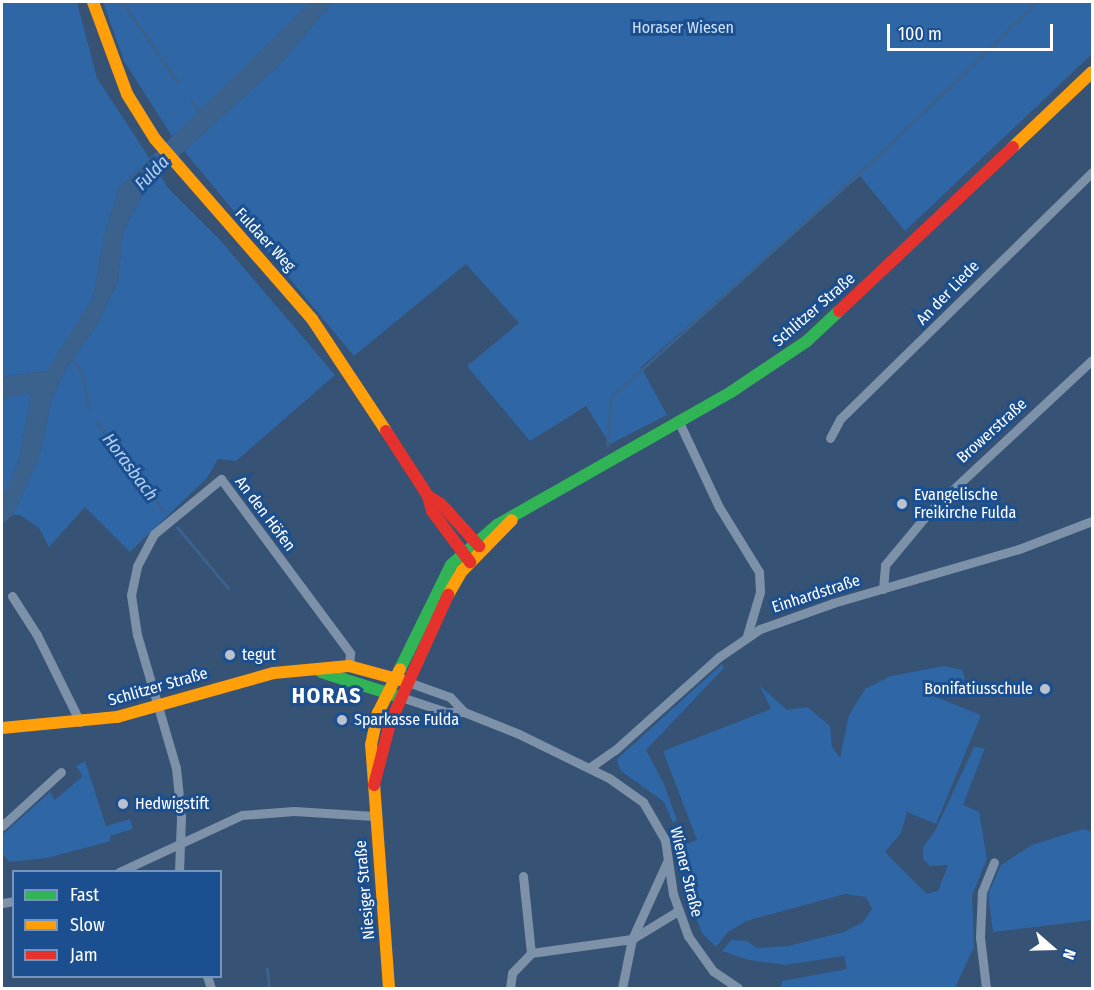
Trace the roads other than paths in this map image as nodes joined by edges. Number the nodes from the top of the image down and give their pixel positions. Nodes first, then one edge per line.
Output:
1 (93, 2) edge
2 (1092, 72) edge
3 (1092, 172) edge
4 (1092, 360) edge
5 (678, 420) junction
6 (830, 438) dead end
7 (428, 496) junction
8 (1092, 521) edge
9 (478, 546) junction
10 (466, 557) junction
11 (883, 589) junction
12 (12, 596) dead end
13 (747, 636) junction
14 (350, 666) junction
15 (321, 672) junction
16 (394, 677) junction
17 (408, 682) junction
18 (387, 693) junction
19 (401, 697) junction
20 (159, 705) junction
21 (464, 712) junction
22 (80, 722) junction
23 (2, 728) edge
24 (589, 768) junction
25 (61, 772) dead end
26 (373, 789) junction
27 (374, 816) junction
28 (2, 826) edge
29 (179, 843) junction
30 (668, 859) junction
31 (994, 862) dead end
32 (123, 870) edge
33 (179, 870) edge
34 (523, 876) dead end
35 (678, 911) junction
36 (632, 939) junction
37 (531, 953) junction
38 (389, 988) edge
39 (510, 988) edge
40 (622, 988) edge
41 (738, 988) edge
42 (986, 988) edge

1 - 7 main road, Fuldaer Weg
2 - 5 main road, Schlitzer Straße
3 - 6 street, An der Liede
4 - 11 street, Browerstraße
5 - 9 main road, Schlitzer Straße
5 - 13 street
7 - 9 main road, Fuldaer Weg
7 - 10 main road, Fuldaer Weg
8 - 11 street, Einhardstraße
9 - 10 main road, Schlitzer Straße
10 - 16 main road, Schlitzer Straße
10 - 17 main road, Schlitzer Straße
11 - 13 street, Einhardstraße
12 - 22 street
13 - 24 street, Einhardstraße
14 - 15 main road, Schlitzer Straße
14 - 16 main road, Schlitzer Straße
14 - 20 street, An den Höfen
15 - 18 main road, Schlitzer Straße
15 - 20 main road, Schlitzer Straße
16 - 17 main road, Schlitzer Straße
16 - 18 main road, Schlitzer Straße
17 - 19 main road, Niesiger Straße
17 - 21 street, Wiener Straße
18 - 19 main road, Schlitzer Straße
18 - 26 main road, Niesiger Straße
19 - 21 street, Wiener Straße
19 - 26 main road, Niesiger Straße
20 - 22 main road, Schlitzer Straße
20 - 29 street
21 - 24 street, Wiener Straße
22 - 23 main road, Schlitzer Straße
24 - 30 street, Wiener Straße
25 - 28 street
26 - 27 main road, Niesiger Straße
27 - 29 street
27 - 38 main road, Niesiger Straße
29 - 32 street
29 - 33 street
30 - 35 street, Wiener Straße
30 - 36 street
31 - 42 street
34 - 37 street
35 - 36 street
35 - 41 street, Wiener Straße
36 - 37 street
36 - 40 street
37 - 39 street

